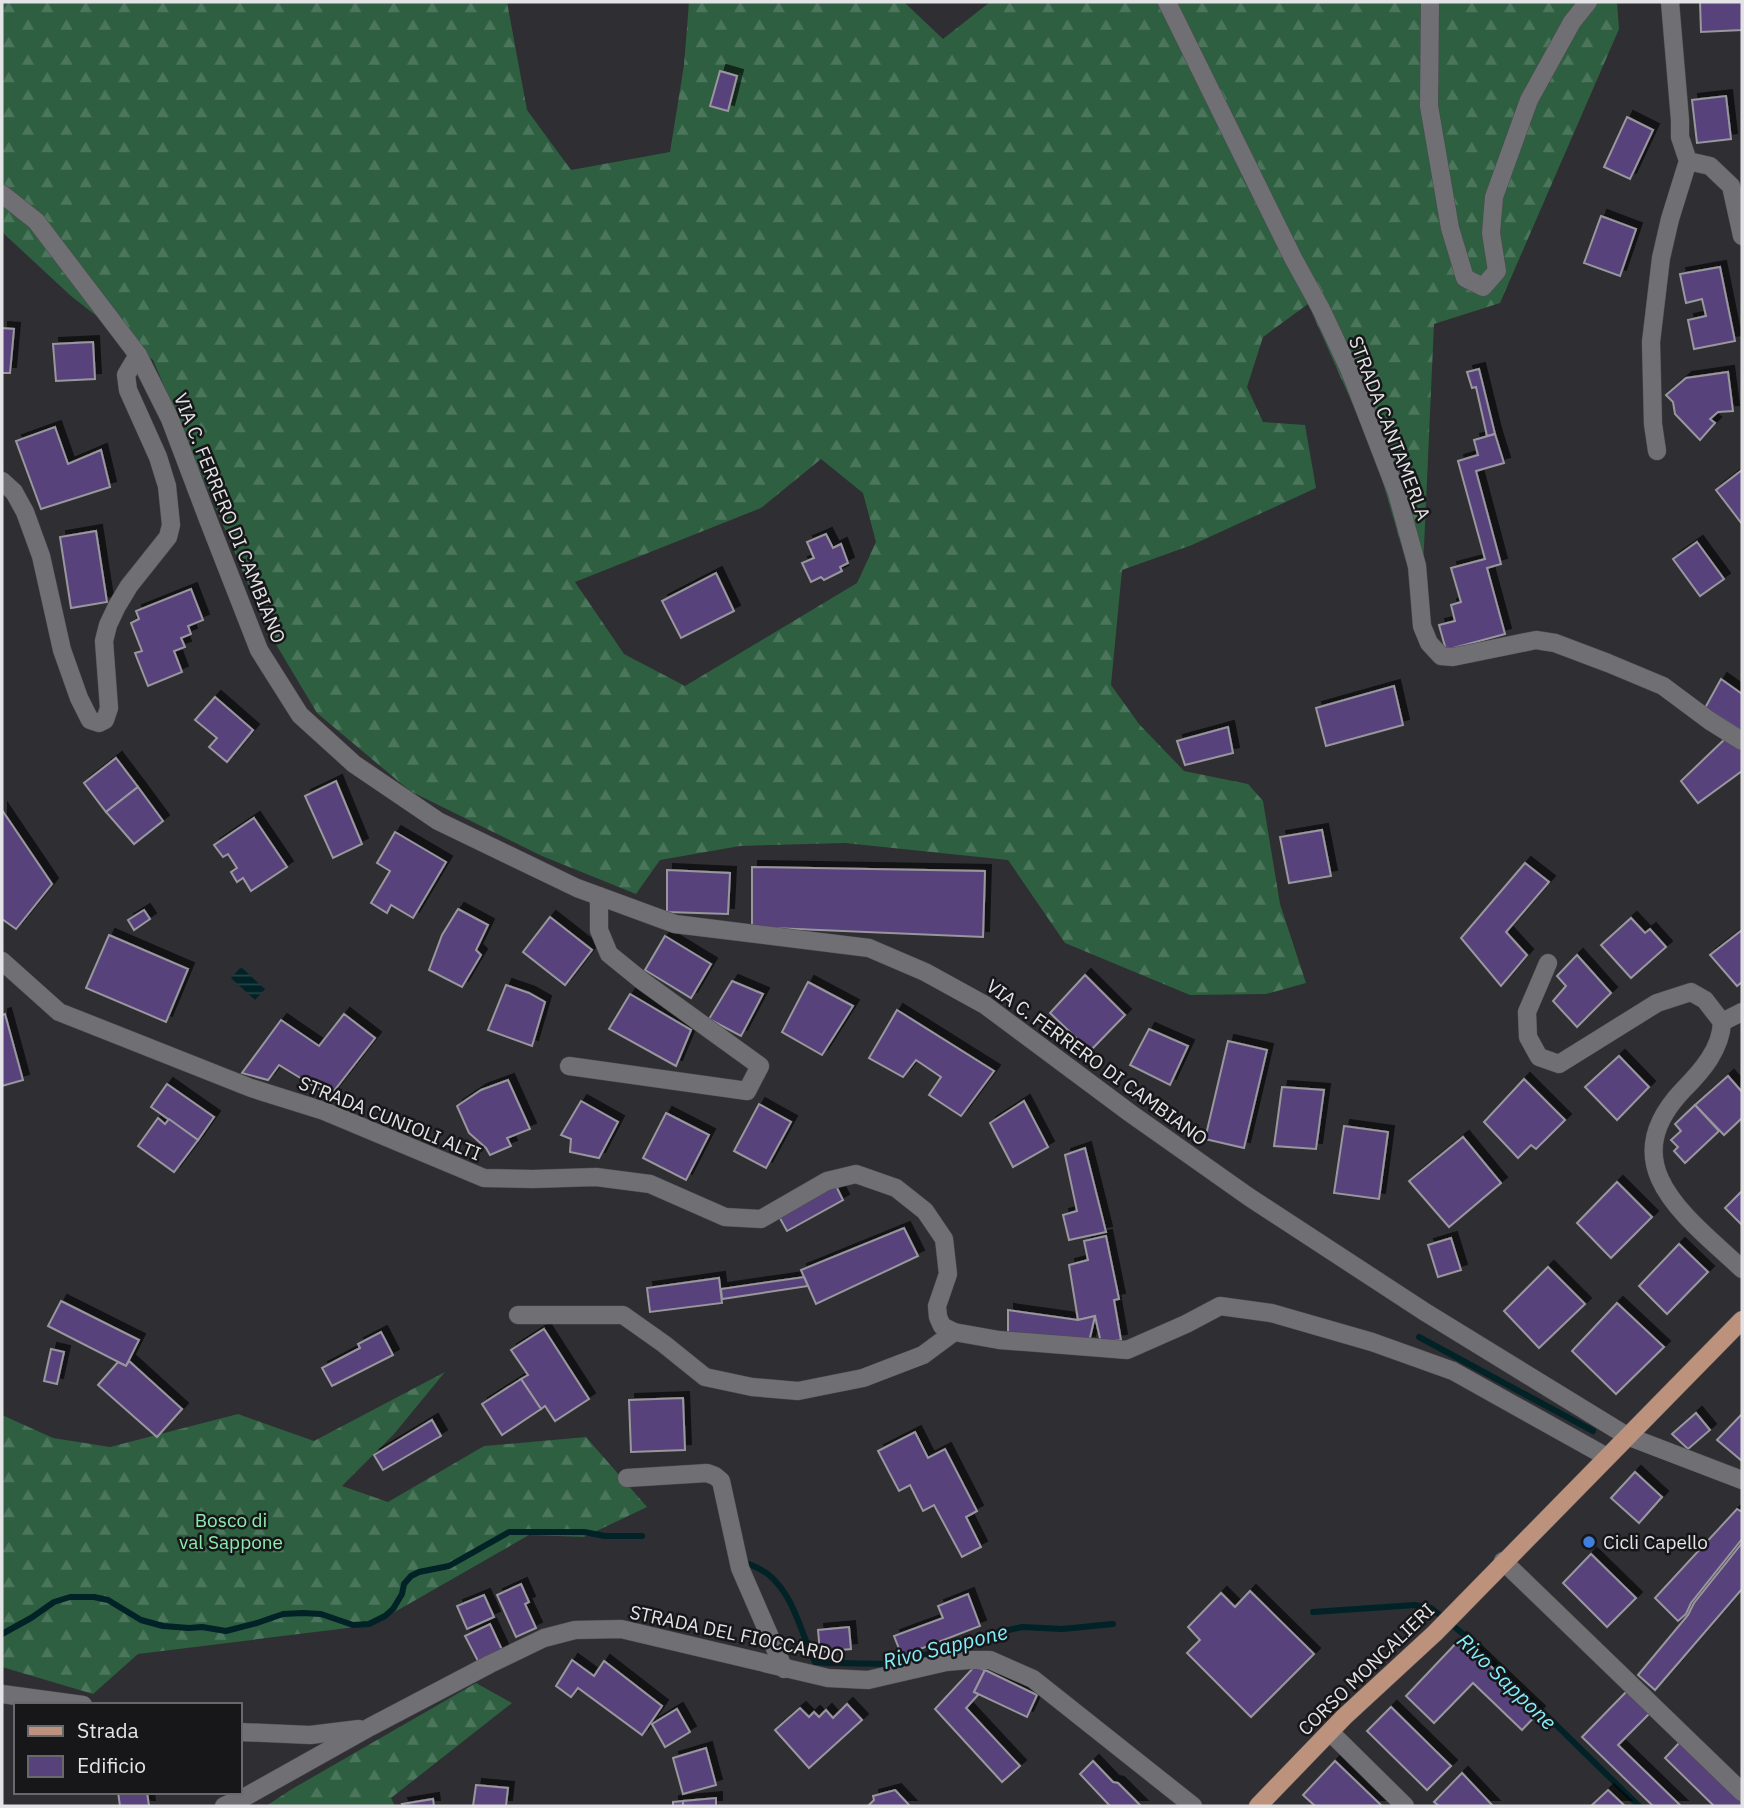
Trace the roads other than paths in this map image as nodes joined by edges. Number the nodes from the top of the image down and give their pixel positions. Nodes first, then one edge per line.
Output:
1 (1167, 2) edge
2 (1430, 2) edge
3 (1588, 2) edge
4 (1670, 2) edge
5 (1688, 161) junction
6 (2, 194) edge
7 (1742, 236) edge
8 (138, 355) junction
9 (1657, 451) dead end
10 (2, 481) edge
11 (1742, 741) edge
12 (599, 896) junction
13 (2, 961) edge
14 (1548, 963) dead end
15 (1742, 1012) edge
16 (1723, 1021) junction
17 (569, 1066) dead end
18 (1742, 1269) edge
19 (518, 1314) dead end
20 (1742, 1320) edge
21 (954, 1332) junction
22 (1628, 1436) junction
23 (1607, 1457) junction
24 (627, 1478) dead end
25 (1742, 1480) edge
26 (1503, 1561) junction
27 (784, 1669) junction
28 (2, 1694) edge
29 (68, 1703) edge
30 (370, 1727) junction
31 (242, 1732) edge
32 (1330, 1732) junction
33 (1742, 1793) edge
34 (224, 1806) edge
35 (1193, 1806) edge
36 (1258, 1806) edge
37 (1405, 1806) edge

1 - 11 street, STRADA CANTAMERLA
2 - 3 street
4 - 5 street
5 - 7 street
5 - 9 street
6 - 8 street, VIA C. FERRERO DI CAMBIANO
8 - 10 street
8 - 12 street, VIA C. FERRERO DI CAMBIANO
12 - 17 street
12 - 22 street, VIA C. FERRERO DI CAMBIANO
13 - 21 street, STRADA CUNIOLI ALTI
14 - 16 street
15 - 16 street
16 - 18 street
19 - 21 street
20 - 22 main road, CORSO MONCALIERI
21 - 23 street
22 - 23 main road, CORSO MONCALIERI
22 - 25 street, VIA C. FERRERO DI CAMBIANO
23 - 26 main road, CORSO MONCALIERI
24 - 27 street
26 - 32 main road, CORSO MONCALIERI
26 - 33 street
27 - 30 street, STRADA DEL FIOCCARDO
27 - 35 street, STRADA DEL FIOCCARDO
28 - 29 street
30 - 31 street, STRADA DEL FIOCCARDO
30 - 34 street, STRADA DEL FIOCCARDO
32 - 36 main road, CORSO MONCALIERI
32 - 37 street

